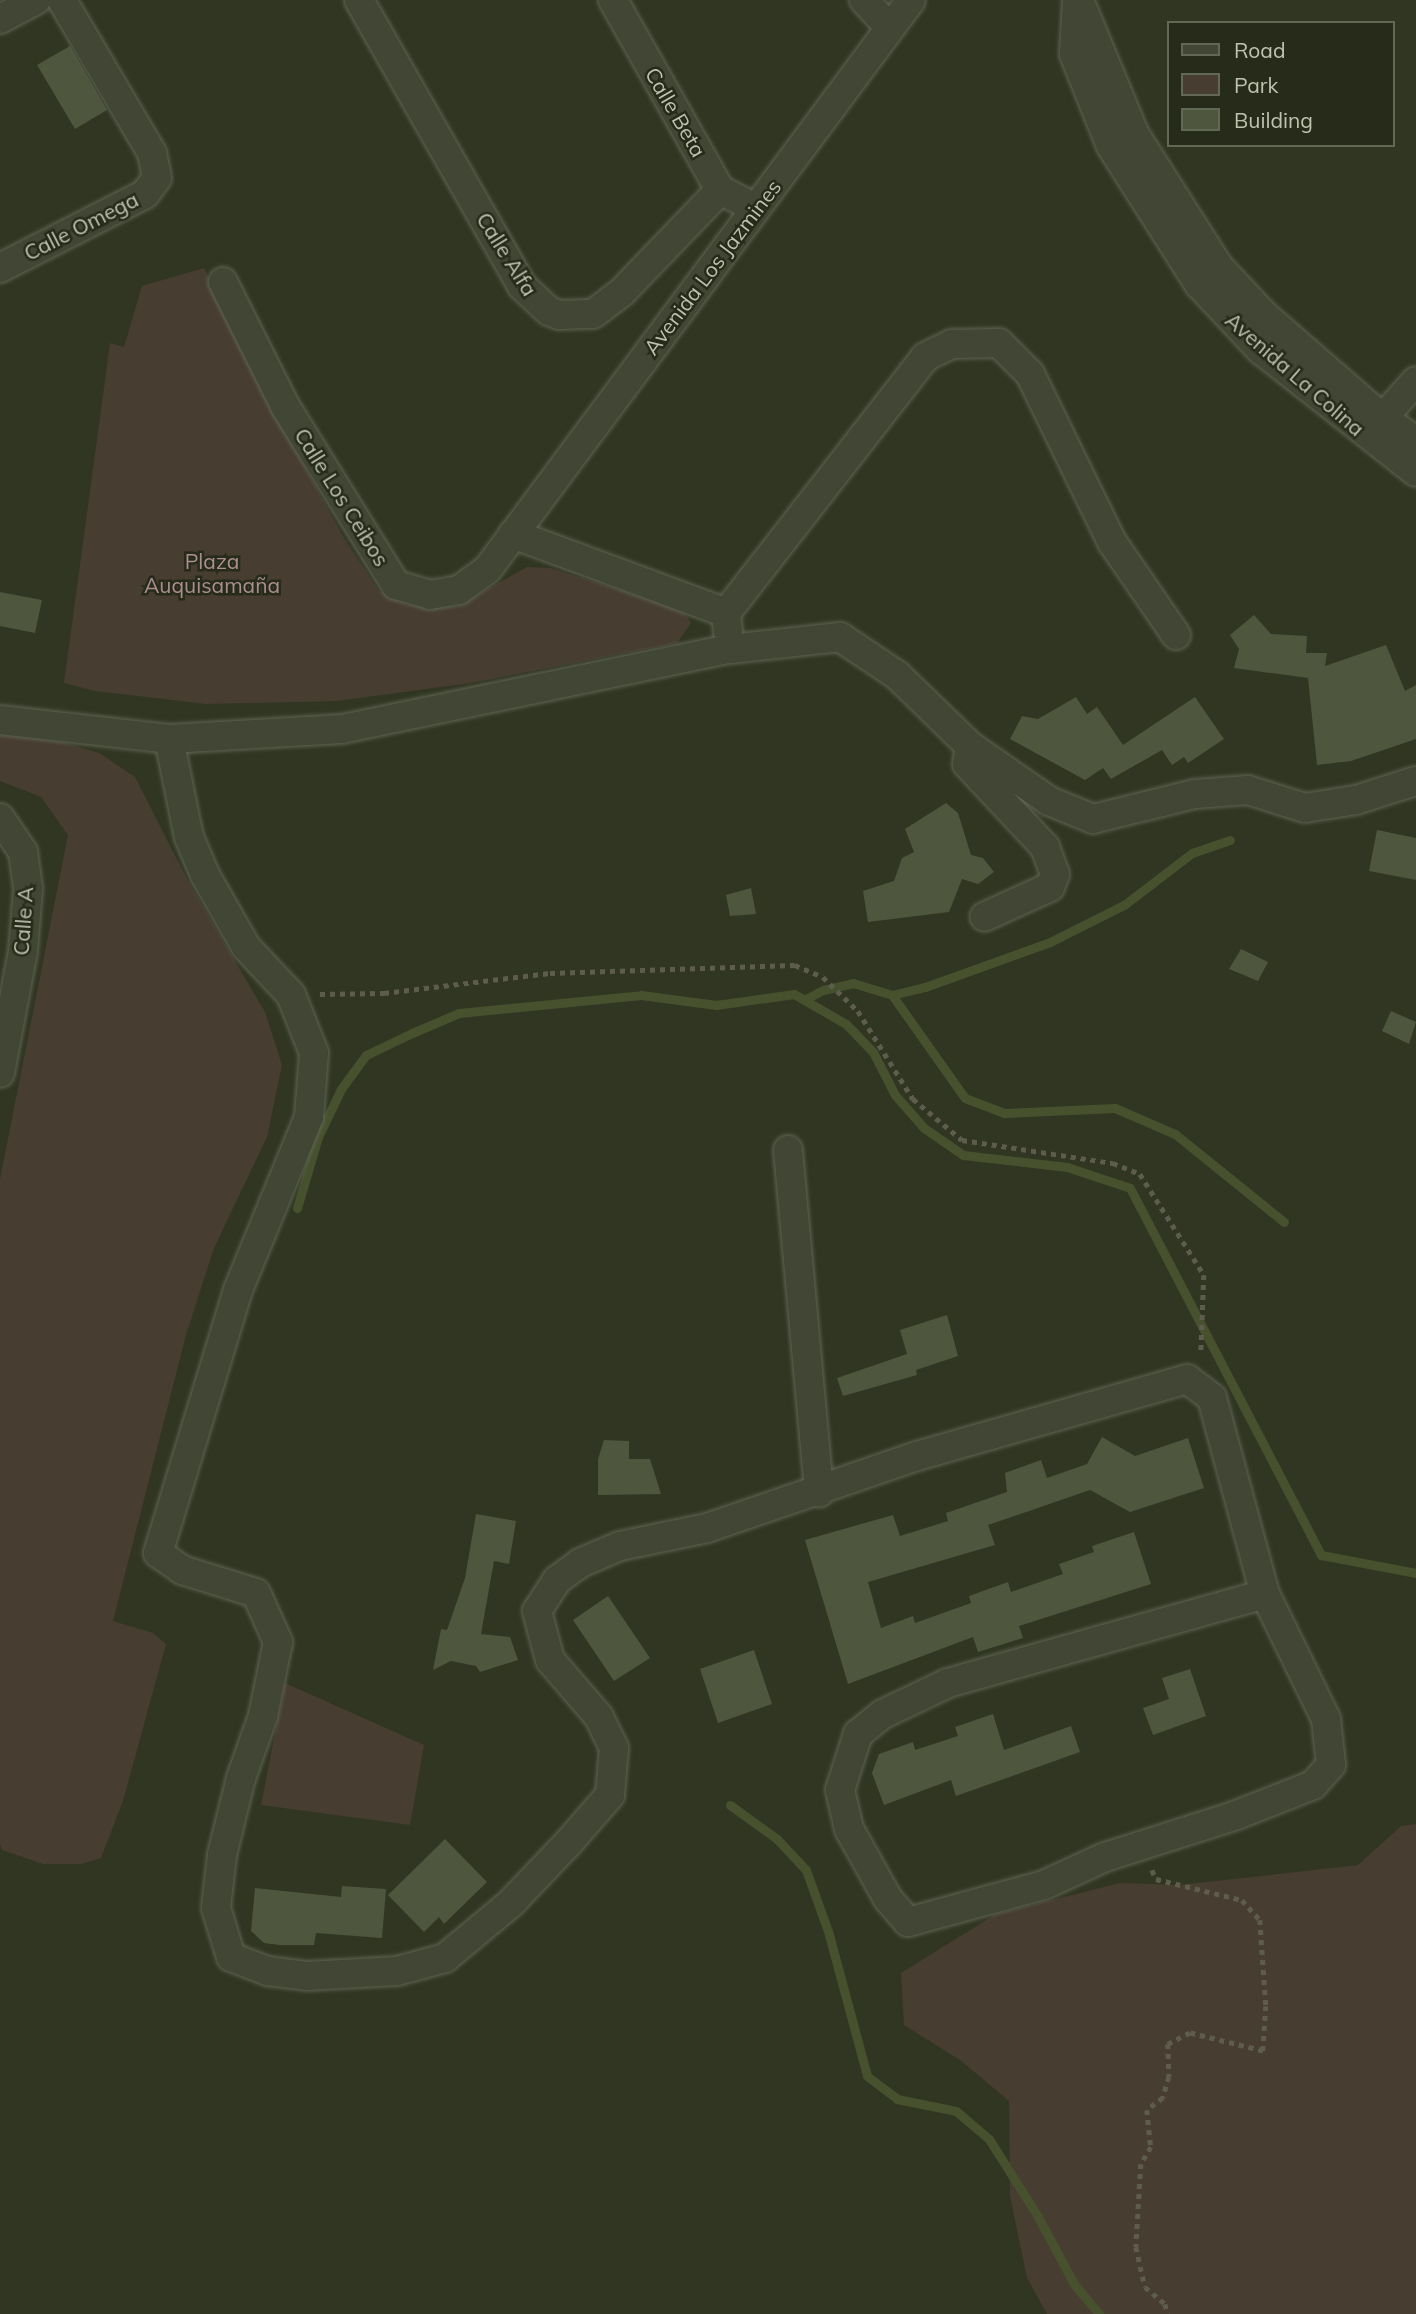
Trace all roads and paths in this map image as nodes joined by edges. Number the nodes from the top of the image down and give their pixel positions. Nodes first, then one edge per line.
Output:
1 (36, 0) edge
2 (62, 0) edge
3 (359, 0) edge
4 (612, 0) edge
5 (864, 0) edge
6 (911, 0) edge
7 (1078, 0) edge
8 (0, 19) edge
9 (889, 27) junction
10 (720, 190) junction
11 (756, 208) junction
12 (2, 276) edge
13 (223, 282) dead end
14 (1416, 381) edge
15 (1374, 427) junction
16 (1416, 440) edge
17 (1416, 472) edge
18 (513, 534) junction
19 (726, 613) junction
20 (1176, 635) dead end
21 (730, 649) junction
22 (0, 720) edge
23 (169, 739) junction
24 (970, 746) junction
25 (1416, 781) edge
26 (0, 818) edge
27 (984, 917) dead end
28 (291, 995) junction
29 (0, 1073) edge
30 (788, 1150) dead end
31 (1206, 1365) dead end
32 (819, 1493) junction
33 (1265, 1594) junction
34 (1159, 1858) dead end
35 (1168, 2314) edge

1 - 8 street
2 - 12 street, Calle Omega
3 - 10 street, Calle Alfa
4 - 10 street, Calle Beta
5 - 9 street
6 - 9 street, Avenida Los Jazmines
7 - 15 street, Avenida La Colina
9 - 11 street, Avenida Los Jazmines
10 - 11 street
11 - 18 street, Avenida Los Jazmines
13 - 18 street, Calle Los Ceibos
14 - 15 street
15 - 16 street, Avenida La Colina
15 - 17 street, Avenida La Colina
18 - 19 street
19 - 20 street
19 - 21 street
21 - 23 street
21 - 24 street
22 - 23 street
23 - 28 street
24 - 25 street
24 - 27 street
26 - 29 street, Calle A
28 - 31 path
28 - 32 street
30 - 32 street
32 - 33 street
33 - 33 street
34 - 35 path

